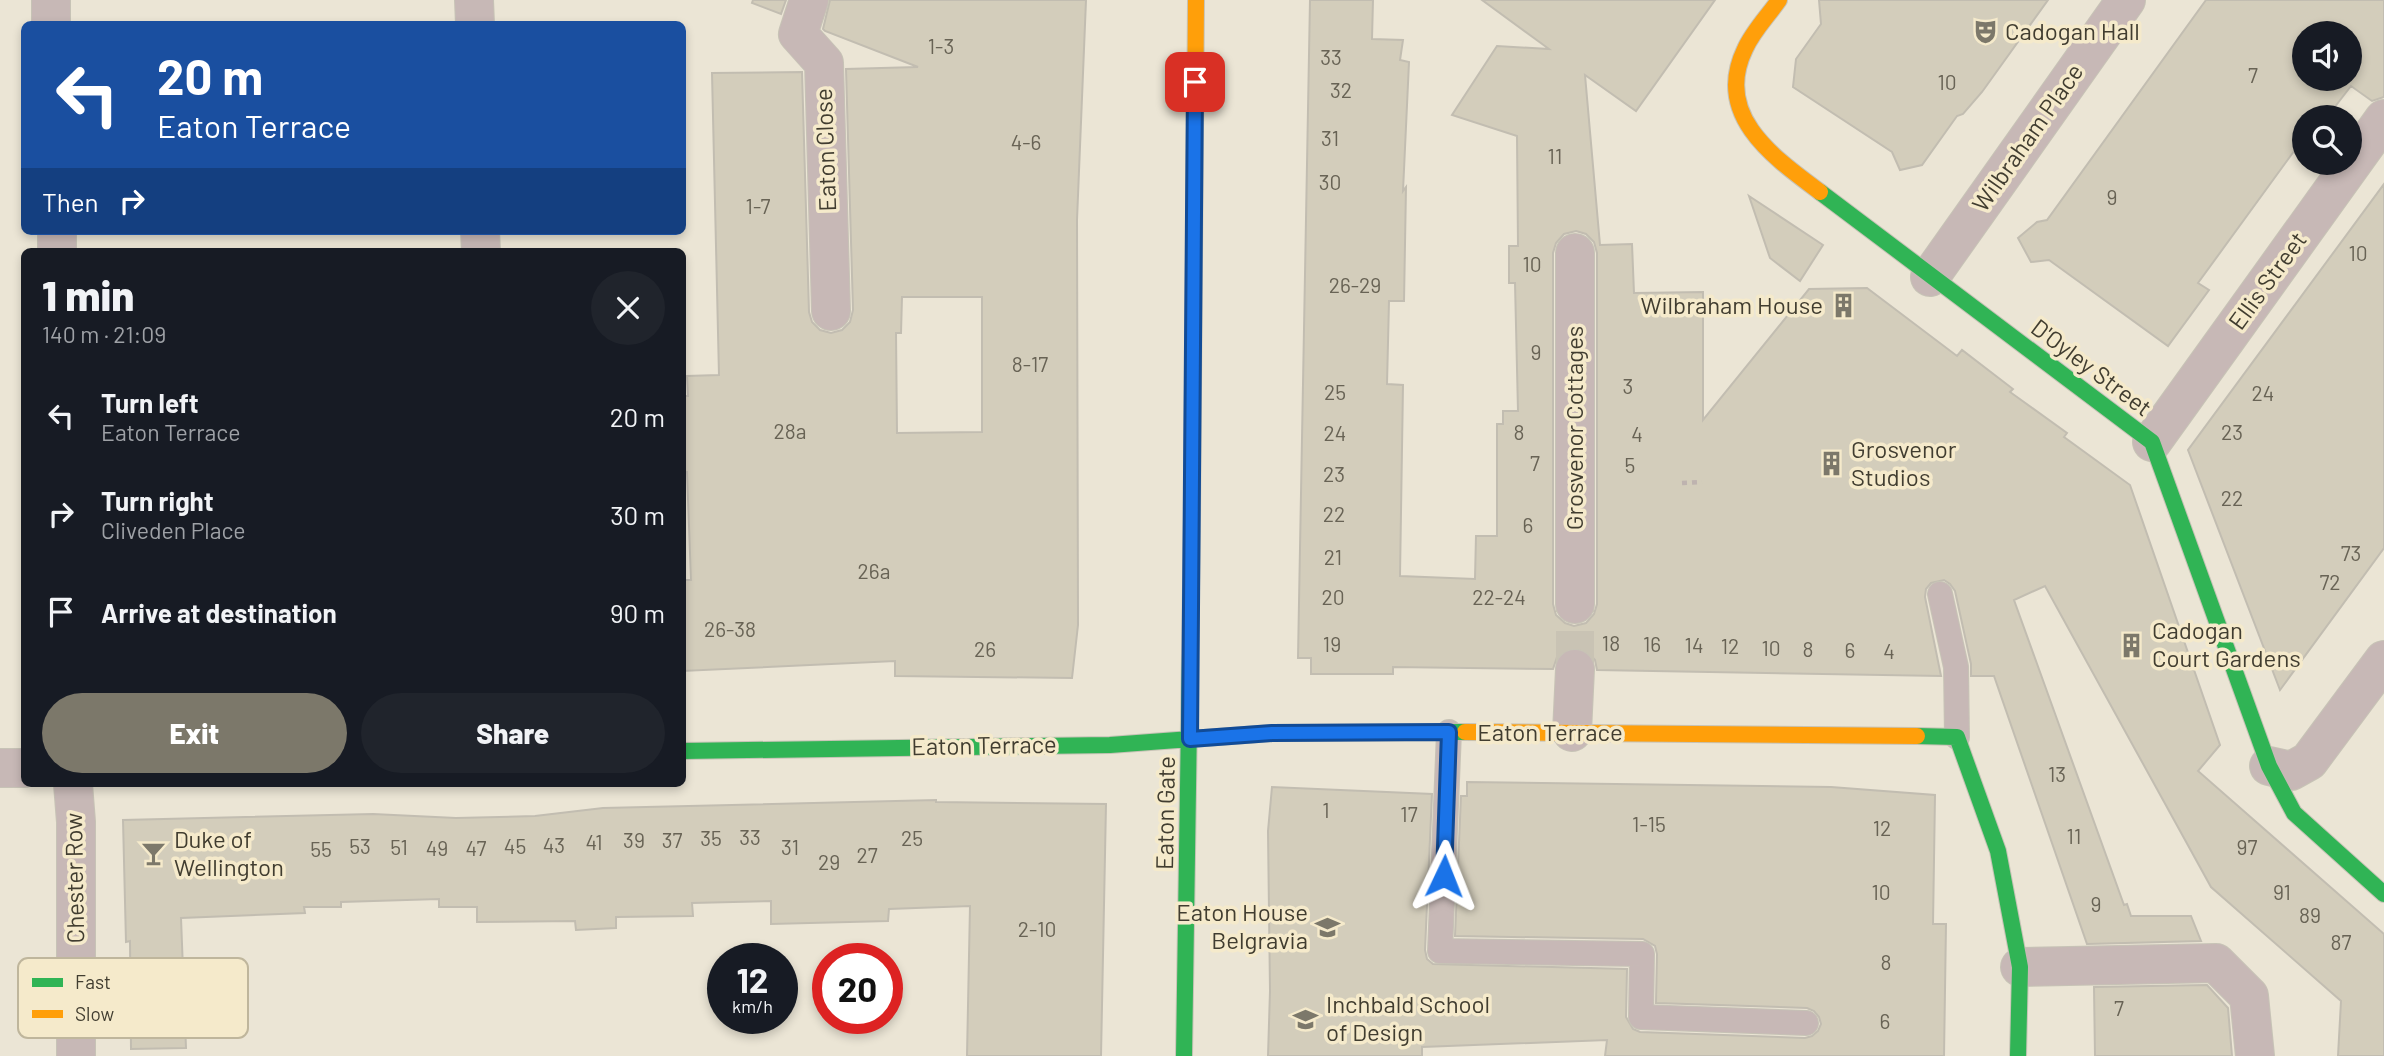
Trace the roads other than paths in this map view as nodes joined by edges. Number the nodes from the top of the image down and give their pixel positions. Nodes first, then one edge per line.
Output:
1 (51, 0) edge
2 (474, 0) edge
3 (809, 0) edge
4 (1196, 0) edge
5 (1779, 0) edge
6 (2126, 0) edge
7 (51, 21) edge
8 (475, 21) edge
9 (2384, 119) edge
10 (1574, 253) dead end
11 (1930, 277) junction
12 (831, 311) dead end
13 (2152, 442) junction
14 (1940, 594) dead end
15 (1575, 604) tunnel mouth
16 (2384, 660) edge
17 (1575, 669) tunnel mouth
18 (1449, 732) junction
19 (1572, 732) junction
20 (1956, 737) junction
21 (1190, 739) junction
22 (686, 751) edge
23 (2269, 766) junction
24 (0, 768) edge
25 (21, 768) edge
26 (73, 787) edge
27 (2384, 894) edge
28 (76, 958) edge
29 (2020, 967) junction
30 (1806, 1023) dead end
31 (76, 1038) edge
32 (76, 1056) edge
33 (1184, 1056) edge
34 (2018, 1056) edge
35 (2255, 1056) edge

1 - 7 street
2 - 8 street
3 - 12 street, Eaton Close
4 - 21 street, Eaton Gate
5 - 11 street, D'Oyley Street
6 - 11 street, Wilbraham Place
9 - 13 street, Ellis Street
10 - 15 street, Grosvenor Cottages
11 - 13 street, D'Oyley Street
13 - 23 street, D'Oyley Street
14 - 20 lane
16 - 23 street
17 - 19 street
18 - 19 street, Eaton Terrace
18 - 21 street, Eaton Terrace
18 - 30 lane
19 - 20 street, Eaton Terrace
20 - 29 street
21 - 22 street, Eaton Terrace
21 - 33 street, Eaton Gate
23 - 27 street, D'Oyley Street
24 - 25 street
26 - 28 street, Chester Row
29 - 34 street
29 - 35 street
31 - 32 street, Chester Row

